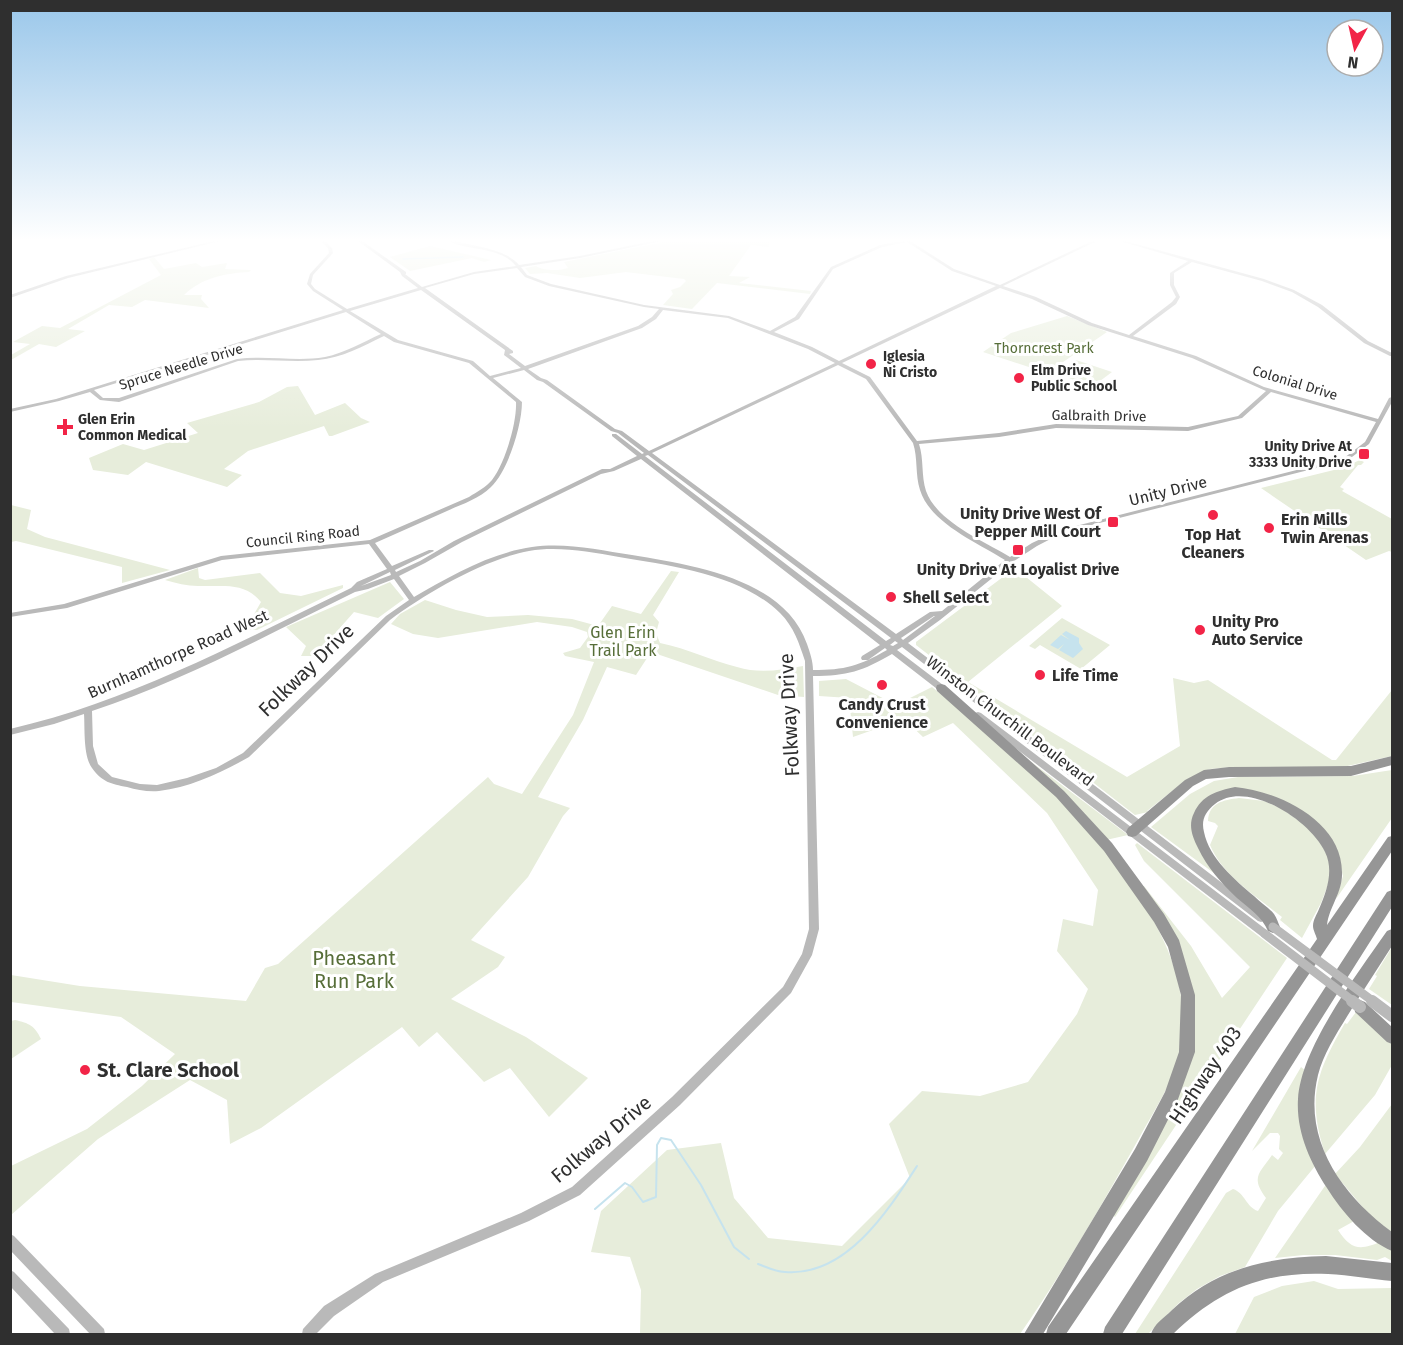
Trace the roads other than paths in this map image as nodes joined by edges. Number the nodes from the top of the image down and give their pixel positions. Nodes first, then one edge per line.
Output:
1 (338, 304) edge
2 (368, 304) edge
3 (443, 304) edge
4 (641, 304) edge
5 (807, 304) edge
6 (963, 304) edge
7 (1046, 304) edge
8 (1173, 304) edge
9 (1316, 304) edge
10 (662, 308) junction
11 (347, 310) junction
12 (771, 332) junction
13 (384, 334) junction
14 (1130, 336) junction
15 (1392, 355) edge
16 (839, 362) junction
17 (526, 366) junction
18 (491, 377) junction
19 (91, 390) junction
20 (1270, 390) junction
21 (1392, 398) edge
22 (10, 409) edge
23 (1378, 421) junction
24 (916, 443) junction
25 (643, 453) junction
26 (612, 470) junction
27 (602, 472) junction
28 (667, 475) junction
29 (371, 542) junction
30 (1011, 561) junction
31 (393, 572) junction
32 (412, 600) junction
33 (10, 615) edge
34 (900, 641) junction
35 (889, 647) junction
36 (810, 673) junction
37 (942, 688) junction
38 (88, 710) junction
39 (10, 732) edge
40 (1392, 761) edge
41 (1136, 829) junction
42 (1392, 841) edge
43 (1392, 896) edge
44 (1269, 931) junction
45 (1392, 935) edge
46 (1324, 939) junction
47 (1360, 1007) joint
48 (1392, 1016) edge
49 (1392, 1035) edge
50 (10, 1240) edge
51 (1392, 1242) edge
52 (1392, 1272) edge
53 (10, 1276) edge
54 (64, 1335) edge
55 (99, 1335) edge
56 (308, 1335) edge
57 (1033, 1335) edge
58 (1055, 1335) edge
59 (1112, 1335) edge
60 (1160, 1335) edge

1 - 11 street, Council Ring Road
2 - 11 street
3 - 17 street, Winston Churchill Boulevard
4 - 10 street
5 - 12 street
6 - 16 street, Burnhamthorpe Road West
7 - 14 street, Colonial Drive
8 - 14 street
9 - 15 street
10 - 12 street
10 - 17 street
11 - 13 street, Council Ring Road
11 - 19 street
12 - 16 street
13 - 18 street, Council Ring Road
13 - 19 street, Spruce Needle Drive
14 - 20 street, Colonial Drive
16 - 24 street
16 - 25 street, Burnhamthorpe Road West
17 - 18 street
17 - 25 street, Winston Churchill Boulevard
18 - 29 street, Council Ring Road
19 - 22 street
20 - 23 street, Colonial Drive
20 - 24 street, Galbraith Drive
21 - 23 street, Unity Drive
23 - 30 street, Unity Drive
24 - 30 street
25 - 26 street, Burnhamthorpe Road West
25 - 27 street, Burnhamthorpe Road West
25 - 28 street, Winston Churchill Boulevard
25 - 34 street, Winston Churchill Boulevard
26 - 27 street, Burnhamthorpe Road West
26 - 28 street
27 - 31 street, Burnhamthorpe Road West
28 - 35 street, Winston Churchill Boulevard
29 - 31 street
29 - 33 street, Council Ring Road
30 - 34 street, Unity Drive
31 - 32 street
31 - 38 street, Burnhamthorpe Road West
32 - 36 street, Folkway Drive
32 - 38 street, Folkway Drive
34 - 35 street, Unity Drive
34 - 41 street, Winston Churchill Boulevard
35 - 36 street, Unity Drive
35 - 37 street, Winston Churchill Boulevard
36 - 56 street, Folkway Drive
37 - 41 street, Winston Churchill Boulevard
37 - 57 highway
38 - 39 street, Burnhamthorpe Road West
40 - 41 highway
41 - 44 street, Winston Churchill Boulevard
42 - 46 highway, Highway 403
43 - 59 highway
44 - 46 highway
44 - 47 street, Winston Churchill Boulevard, bridge
44 - 48 street, Winston Churchill Boulevard, bridge
45 - 51 highway
46 - 58 highway, Highway 403
47 - 49 highway
50 - 55 street
52 - 60 highway
53 - 54 street

